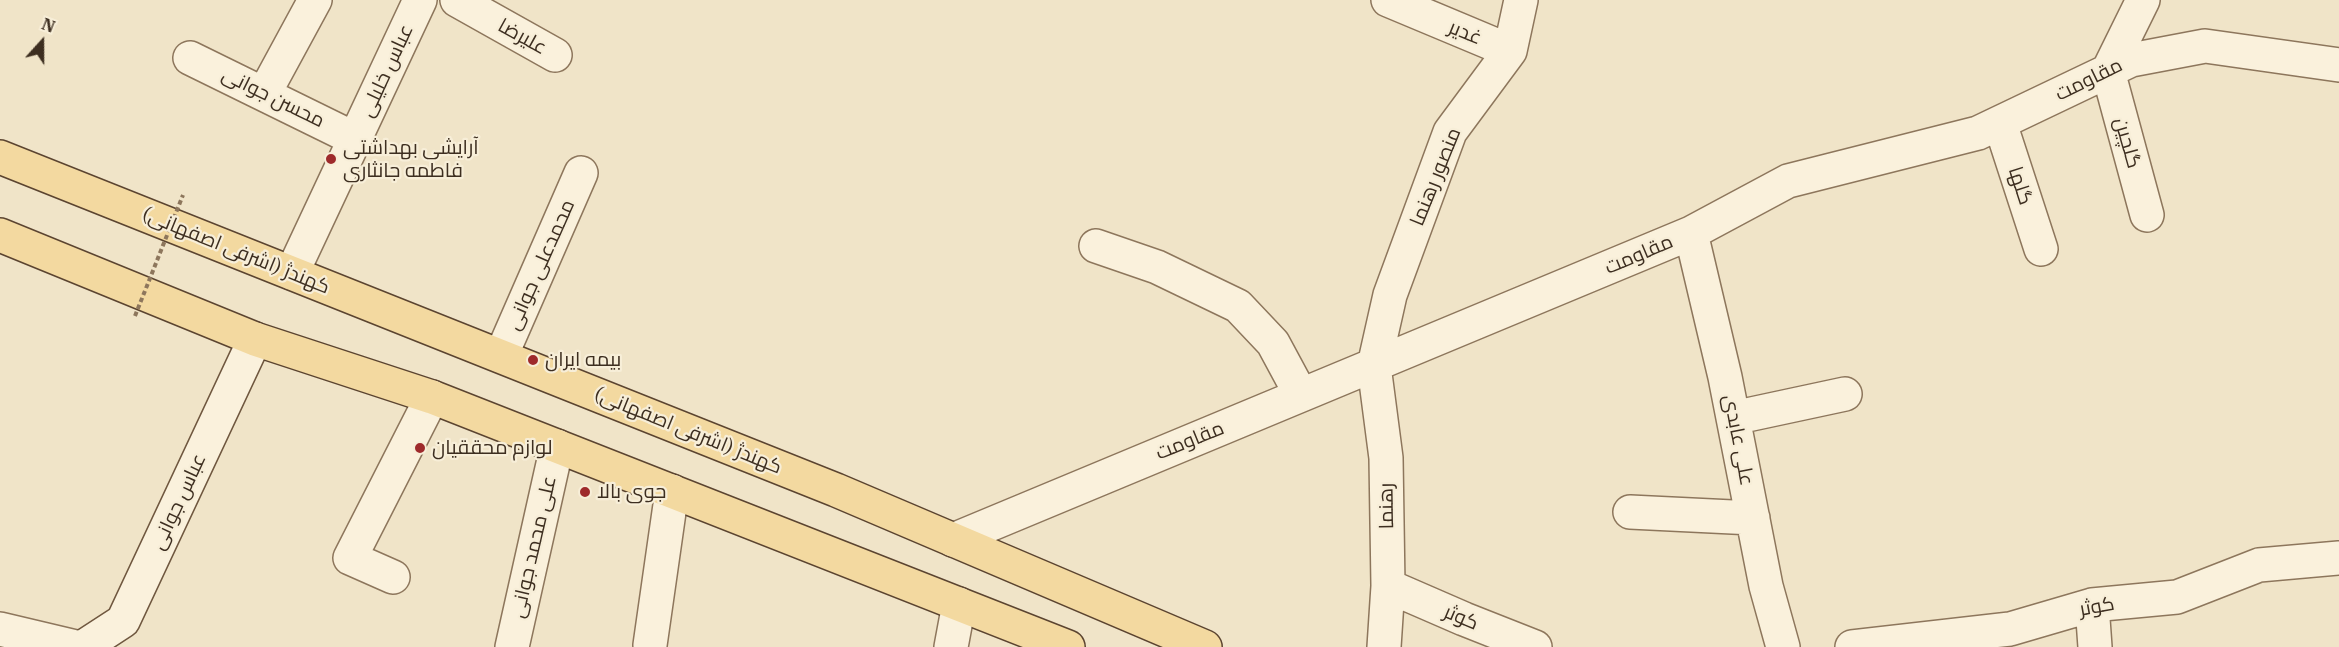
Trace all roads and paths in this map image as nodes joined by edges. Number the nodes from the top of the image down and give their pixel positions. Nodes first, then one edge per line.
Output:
1 (315, 0) edge
2 (420, 0) edge
3 (457, 0) edge
4 (1388, 0) edge
5 (1521, 0) edge
6 (2143, 0) edge
7 (1510, 51) junction
8 (555, 56) dead end
9 (190, 58) dead end
10 (2339, 65) edge
11 (2108, 71) junction
12 (264, 94) junction
13 (2000, 123) junction
14 (355, 139) junction
15 (0, 157) edge
16 (581, 173) dead end
17 (183, 195) dead end
18 (2147, 215) dead end
19 (1691, 233) junction
20 (0, 235) edge
21 (1096, 246) dead end
22 (2041, 249) dead end
23 (292, 273) junction
24 (135, 316) dead end
25 (255, 339) junction
26 (501, 356) junction
27 (1374, 366) junction
28 (1845, 394) dead end
29 (1301, 395) junction
30 (432, 397) junction
31 (1733, 418) junction
32 (557, 446) junction
33 (672, 491) junction
34 (1630, 512) dead end
35 (1753, 518) junction
36 (953, 540) junction
37 (2339, 558) edge
38 (393, 578) dead end
39 (1388, 586) junction
40 (959, 604) junction
41 (2092, 605) junction
42 (0, 629) edge
43 (650, 645) dead end
44 (76, 647) edge
45 (83, 647) edge
46 (512, 647) edge
47 (951, 647) edge
48 (1068, 647) edge
49 (1205, 647) edge
50 (1384, 647) edge
51 (1535, 647) edge
52 (1783, 647) edge
53 (1852, 647) edge
54 (2095, 647) edge

1 - 12 street
2 - 14 street, عباس خلیلی
3 - 8 street, علیرضا
4 - 7 street, غدیر
5 - 7 street, منصور رهنما
6 - 11 street
7 - 27 street, منصور رهنما
9 - 12 street, محسن جوانی
10 - 11 street, مقاومت
11 - 13 street, مقاومت
11 - 18 street, گلچین
12 - 14 street, محسن جوانی
13 - 19 street, مقاومت
13 - 22 street, گلها
14 - 23 street, عباس خلیلی
15 - 23 main road, کهندژ (اشرفی اصفهانی)
16 - 26 street, محمدعلی جوانی
17 - 24 path, bridge
19 - 27 street, مقاومت
19 - 31 street, علی عابدی
20 - 25 main road
21 - 29 street
23 - 26 main road, کهندژ (اشرفی اصفهانی)
25 - 30 main road
25 - 45 street, عباس جوانی
26 - 36 main road, کهندژ (اشرفی اصفهانی)
27 - 29 street, مقاومت
27 - 39 street, رهنما
28 - 31 street
29 - 36 street, مقاومت
30 - 32 main road
30 - 38 street
31 - 35 street, علی عابدی
32 - 33 main road
32 - 46 street, علی محمد جوانی
33 - 40 main road
33 - 43 street
34 - 35 street
35 - 52 street, علی عابدی
36 - 49 main road, کهندژ (اشرفی اصفهانی)
37 - 41 street, کوثر
39 - 50 street, رهنما
39 - 51 street, کوثر
40 - 47 street
40 - 48 main road
41 - 53 street, کوثر
41 - 54 street
42 - 44 street

